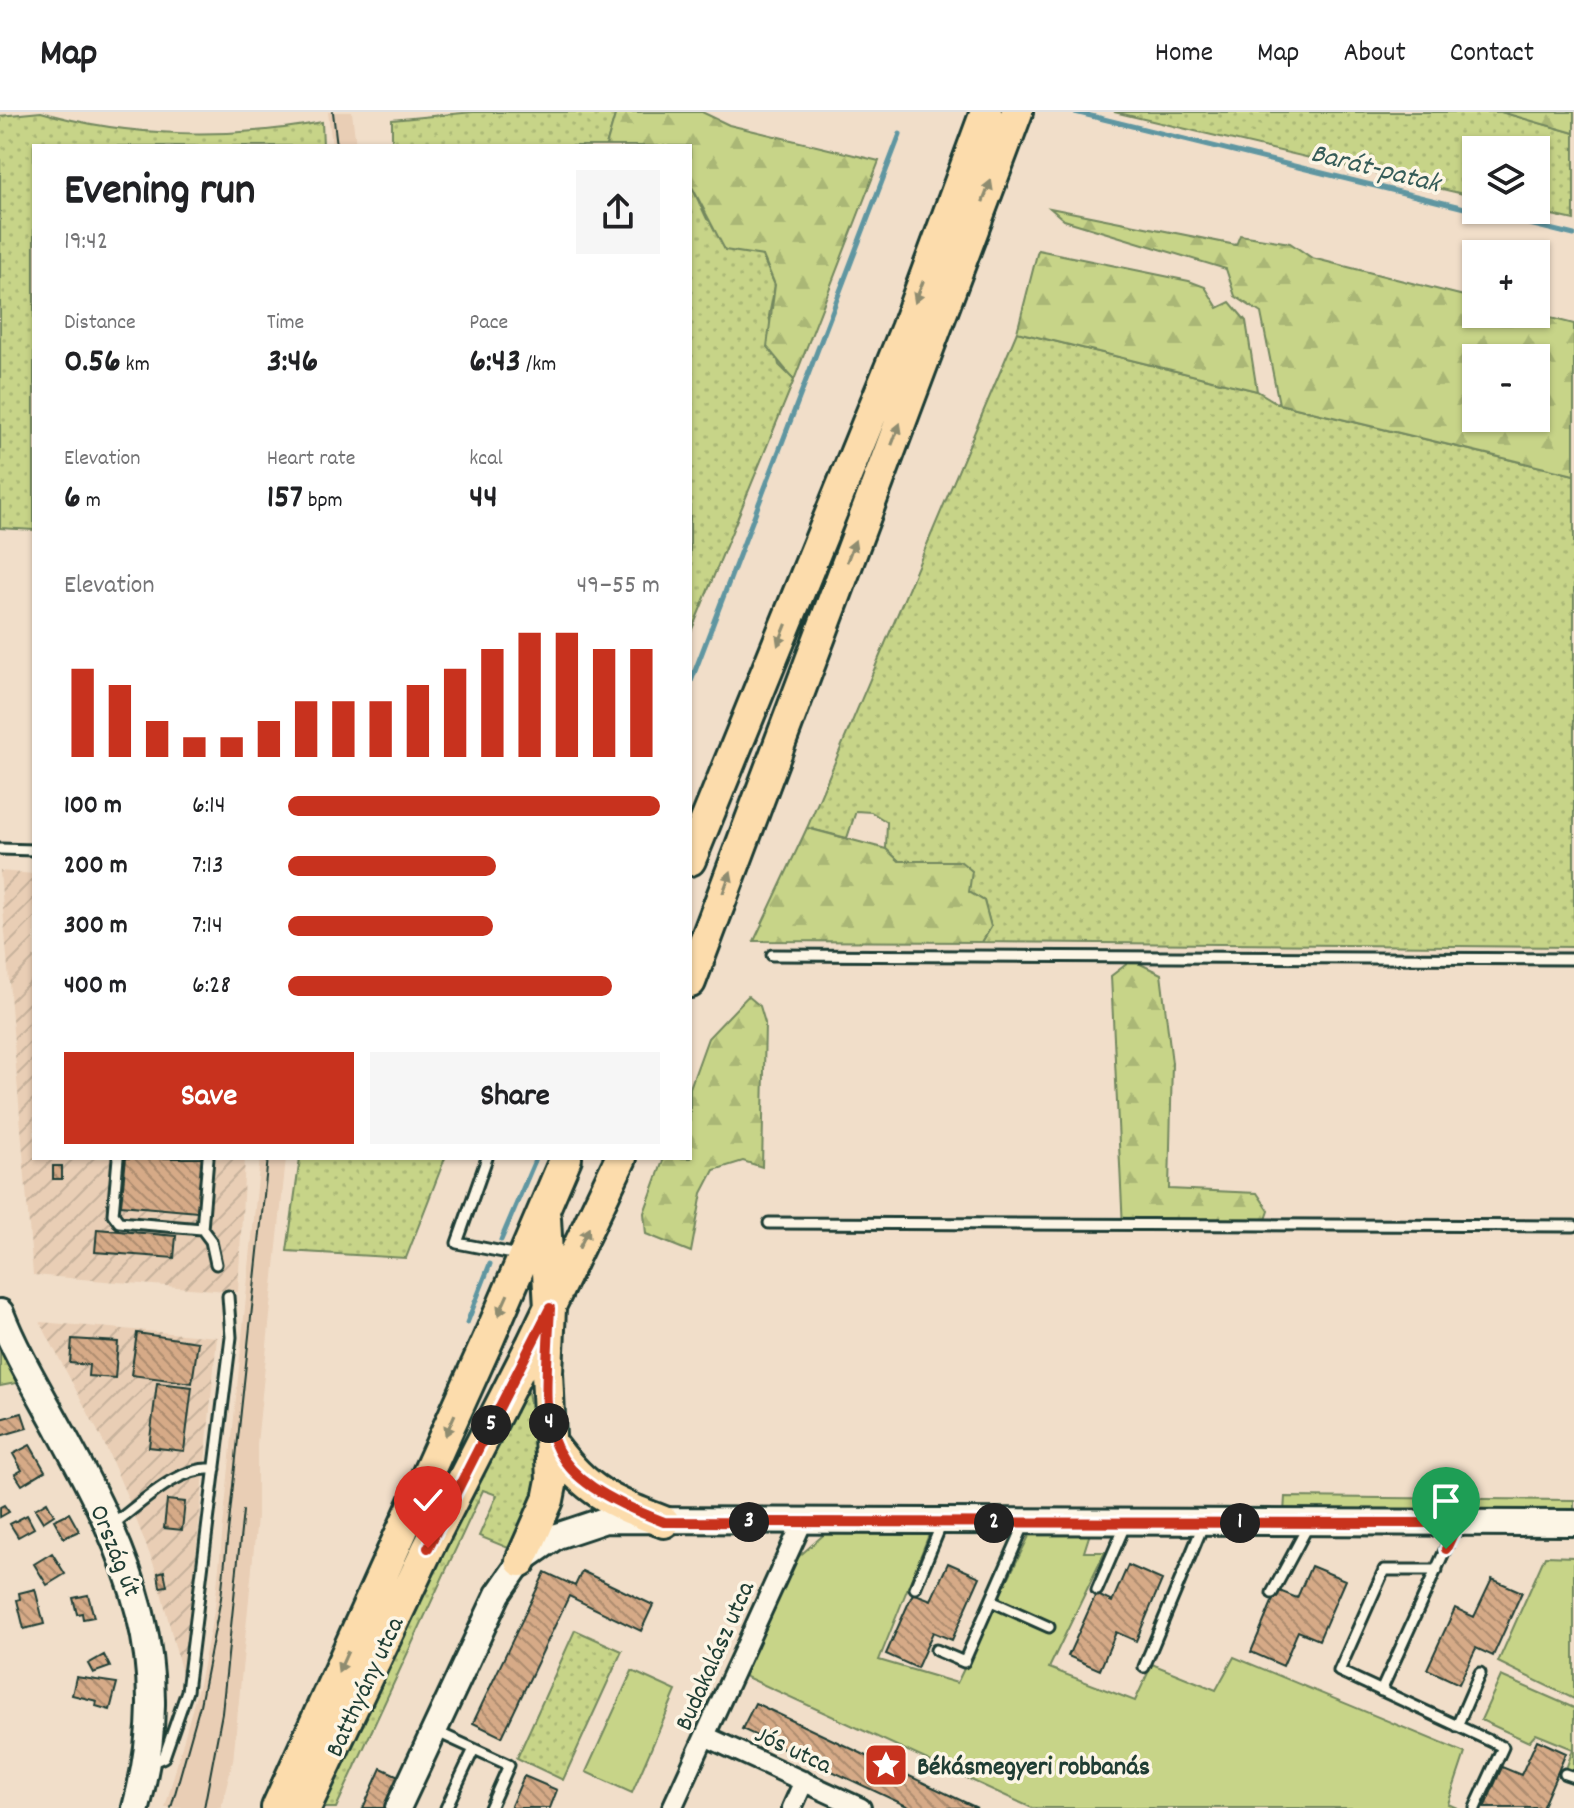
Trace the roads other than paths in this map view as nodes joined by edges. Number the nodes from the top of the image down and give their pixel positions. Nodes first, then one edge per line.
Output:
1 (986, 112) edge
2 (1017, 112) edge
3 (0, 849) edge
4 (32, 850) edge
5 (692, 855) edge
6 (772, 955) dead end
7 (1574, 959) edge
8 (692, 977) edge
9 (118, 1160) edge
10 (208, 1160) edge
11 (486, 1160) edge
12 (565, 1160) edge
13 (620, 1160) edge
14 (545, 1210) junction
15 (769, 1223) dead end
16 (1574, 1226) edge
17 (202, 1229) junction
18 (525, 1257) junction
19 (216, 1264) dead end
20 (228, 1296) dead end
21 (550, 1308) junction
22 (0, 1313) edge
23 (553, 1446) junction
24 (215, 1469) junction
25 (664, 1522) junction
26 (802, 1523) junction
27 (942, 1523) junction
28 (1025, 1523) junction
29 (1126, 1523) junction
30 (1204, 1523) junction
31 (1309, 1523) junction
32 (1458, 1523) junction
33 (1574, 1523) edge
34 (110, 1526) junction
35 (521, 1561) junction
36 (1437, 1570) junction
37 (915, 1588) dead end
38 (1097, 1590) dead end
39 (1272, 1593) dead end
40 (991, 1601) junction
41 (1049, 1627) dead end
42 (936, 1650) dead end
43 (1144, 1667) dead end
44 (1480, 1673) dead end
45 (1381, 1691) junction
46 (1457, 1726) junction
47 (435, 1731) junction
48 (705, 1736) junction
49 (474, 1749) junction
50 (147, 1764) junction
51 (804, 1781) junction
52 (136, 1808) edge
53 (277, 1808) edge
54 (305, 1808) edge
55 (398, 1808) edge
56 (446, 1808) edge
57 (490, 1808) edge
58 (672, 1808) edge
59 (792, 1808) edge
60 (861, 1808) edge
61 (1475, 1808) edge

1 -> 5 main road
8 -> 2 main road
3 - 4 lane
6 - 7 lane
9 - 17 lane
10 - 17 lane
11 - 18 lane
12 - 14 main road, Batthyány utca
21 -> 13 main road, Batthyány utca
14 - 18 main road, Batthyány utca
14 - 21 main road
15 - 16 lane
17 - 19 lane
18 -> 53 main road, Batthyány utca
20 - 24 lane
21 - 23 main road
21 - 54 main road, Batthyány utca
22 - 34 main road, Ország út
23 - 25 main road
23 - 35 main road
24 - 34 lane
24 - 50 lane
25 - 26 street
25 - 35 street
26 - 27 street
26 - 48 street, Budakalász utca
27 - 28 street
27 - 37 lane
28 - 29 street
28 - 40 lane
29 - 30 street
29 - 38 lane
30 - 31 street
30 - 43 lane
31 - 32 street
31 - 39 lane
32 - 33 street
32 - 36 lane
34 - 50 main road, Ország út
35 - 47 street
36 - 45 lane
36 - 45 lane
40 - 41 lane
40 - 42 lane
44 - 46 lane
45 - 46 lane
46 - 61 lane
47 - 49 lane
47 - 55 street
48 - 51 street, Jós utca
48 - 58 street, Budakalász utca
49 - 56 lane
49 - 57 lane
50 - 52 main road, Ország út
51 - 59 street
51 - 60 street, Jós utca

